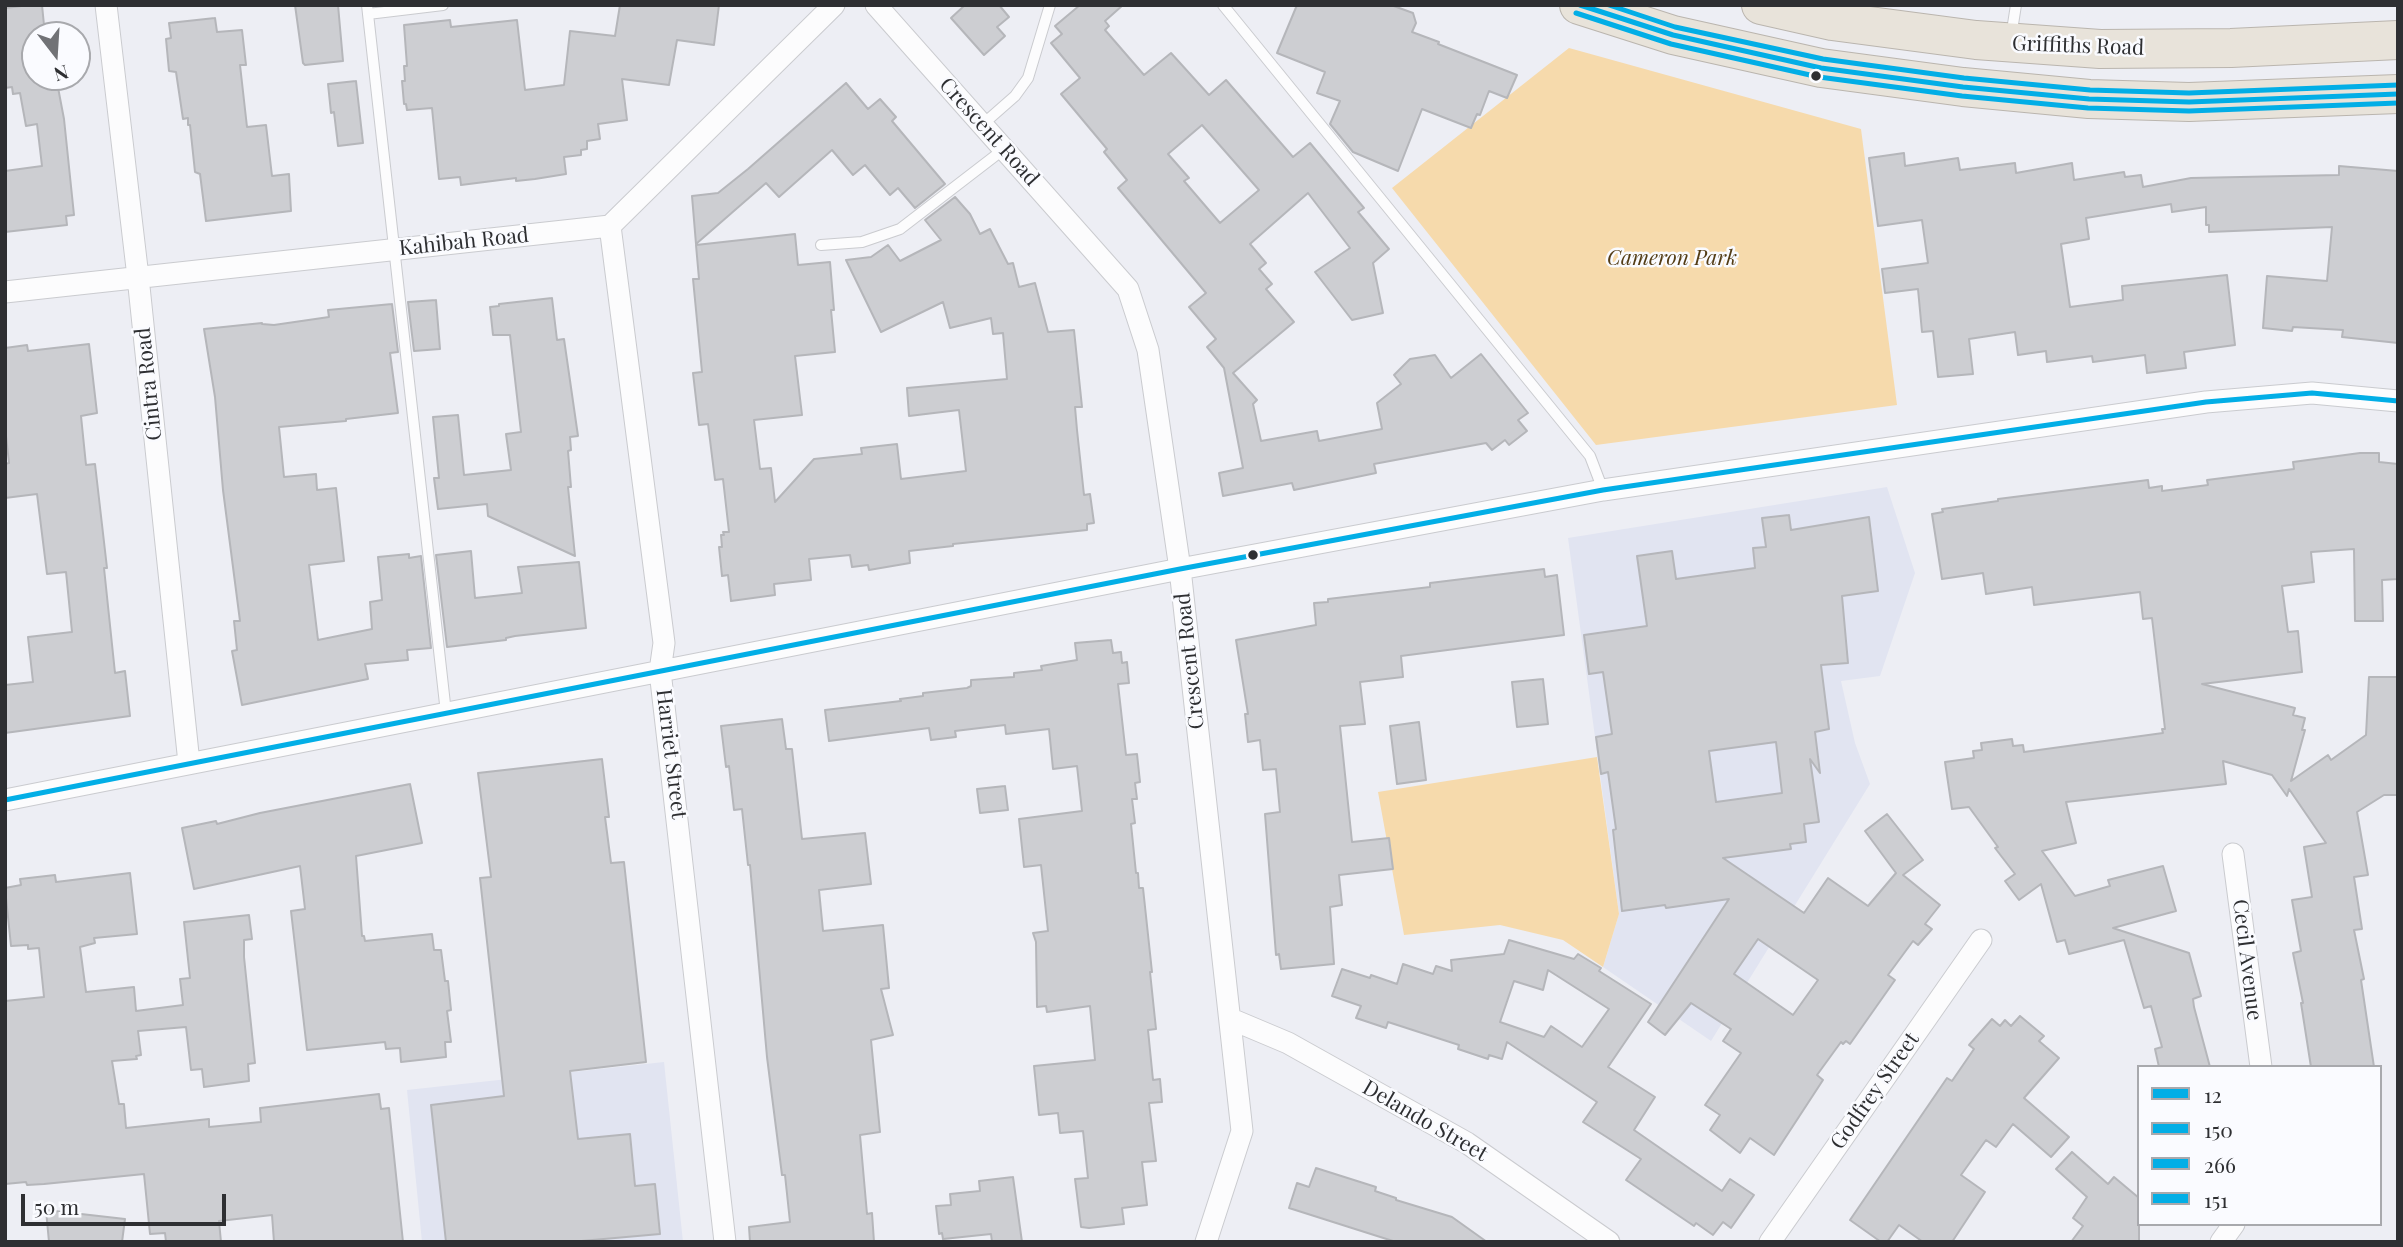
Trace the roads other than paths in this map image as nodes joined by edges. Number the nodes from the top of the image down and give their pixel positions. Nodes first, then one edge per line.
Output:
1 (106, 5) edge
2 (443, 5) edge
3 (834, 5) edge
4 (876, 5) edge
5 (1050, 5) edge
6 (1223, 5) edge
7 (1579, 5) edge
8 (2016, 5) edge
9 (1768, 6) edge
10 (367, 9) edge
11 (2398, 40) edge
12 (2010, 43) junction
13 (2398, 94) edge
14 (982, 125) junction
15 (1004, 149) junction
16 (610, 226) junction
17 (821, 245) dead end
18 (394, 249) junction
19 (138, 277) junction
20 (5, 292) edge
21 (2398, 401) edge
22 (1603, 490) junction
23 (1180, 569) junction
24 (660, 671) junction
25 (446, 713) junction
26 (189, 763) junction
27 (5, 800) edge
28 (2233, 854) dead end
29 (1980, 940) dead end
30 (1231, 1019) junction
31 (2261, 1065) edge
32 (2233, 1226) edge
33 (726, 1242) edge
34 (1206, 1242) edge
35 (1609, 1242) edge
36 (1770, 1242) edge
37 (2221, 1242) edge

1 - 19 street, Cintra Road
2 - 10 lane
3 - 16 street
4 - 14 street, Crescent Road
5 - 14 lane
6 - 22 lane
7 - 13 highway
8 - 12 lane
9 - 12 highway, Griffiths Road
10 - 18 lane
11 - 12 highway, Griffiths Road
14 - 15 street, Crescent Road
15 - 17 lane
15 - 23 street, Crescent Road
16 - 18 street, Kahibah Road
16 - 24 street, Harriet Street
18 - 19 street, Kahibah Road
18 - 25 lane
19 - 20 street, Kahibah Road
19 - 26 street, Cintra Road
21 - 22 street
22 - 23 street
23 - 24 street
23 - 30 street, Crescent Road
24 - 25 street
24 - 33 street, Harriet Street
25 - 26 street
26 - 27 street
28 - 31 street, Cecil Avenue
29 - 36 street, Godfrey Street
30 - 34 street, Crescent Road
30 - 35 street, Delando Street
32 - 37 street

